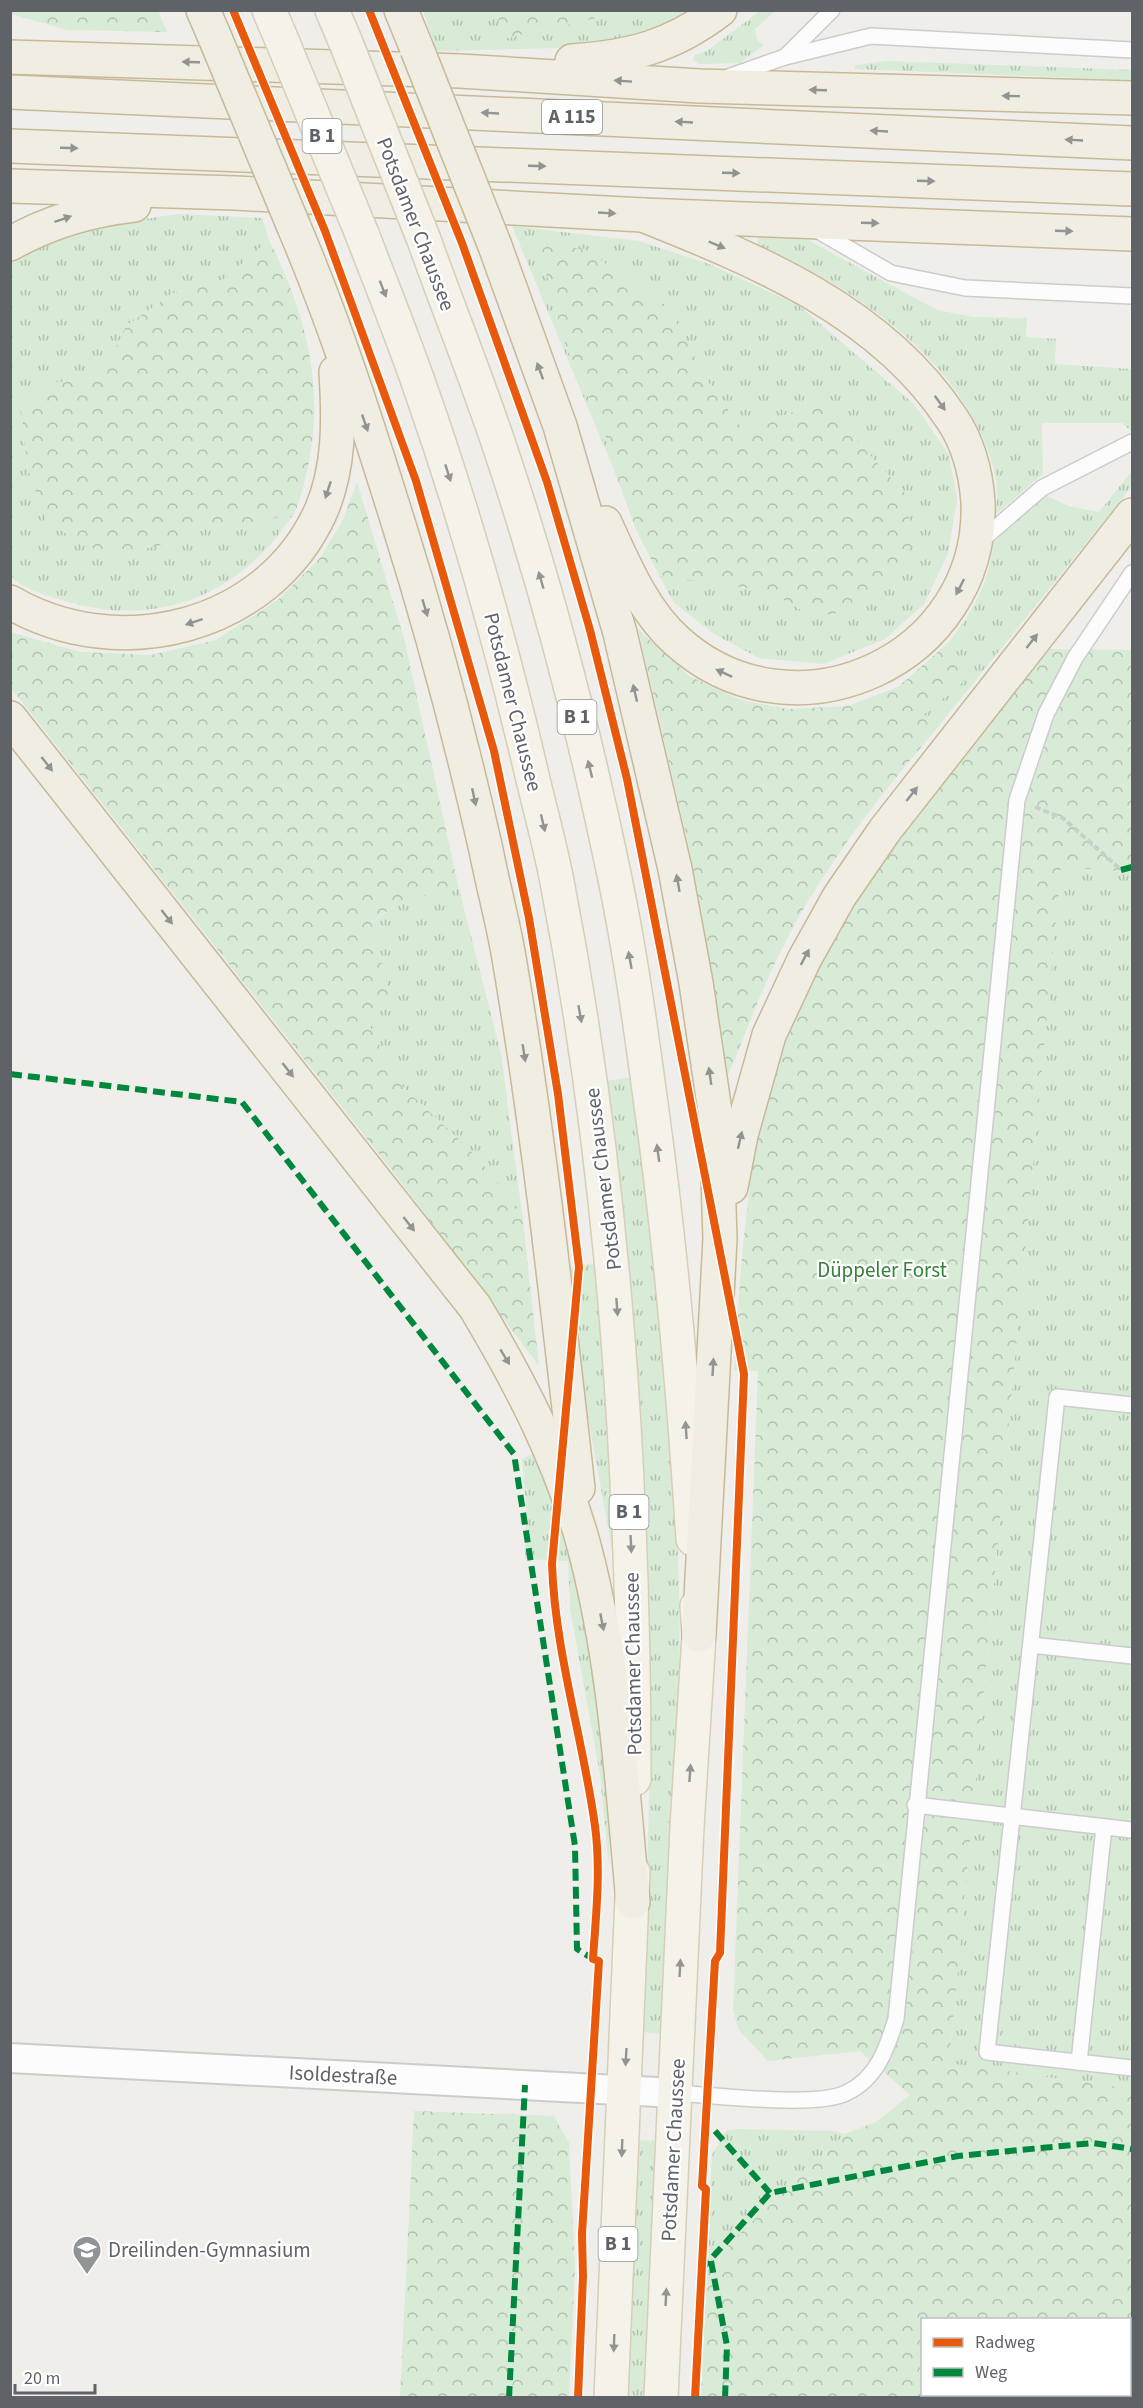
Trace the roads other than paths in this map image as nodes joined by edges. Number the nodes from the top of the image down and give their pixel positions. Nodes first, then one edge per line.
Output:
1 (332, 10) edge
2 (400, 10) edge
3 (720, 10) edge
4 (832, 10) edge
5 (208, 22) edge
6 (275, 24) edge
7 (10, 35) edge
8 (1132, 51) edge
9 (10, 57) edge
10 (785, 57) junction
11 (156, 60) junction
12 (460, 71) junction
13 (699, 86) junction
14 (10, 92) edge
15 (1132, 98) edge
16 (1132, 142) edge
17 (10, 146) edge
18 (10, 186) edge
19 (1132, 189) edge
20 (234, 193) junction
21 (643, 215) junction
22 (799, 220) junction
23 (1132, 234) edge
24 (10, 244) edge
25 (311, 268) junction
26 (1132, 296) edge
27 (560, 426) junction
28 (1132, 442) edge
29 (1132, 515) edge
30 (976, 545) junction
31 (1132, 573) edge
32 (10, 602) edge
33 (10, 718) edge
34 (720, 1239) junction
35 (1132, 1405) edge
36 (584, 1544) junction
37 (699, 1635) junction
38 (1031, 1645) junction
39 (1132, 1651) edge
40 (915, 1805) junction
41 (1012, 1817) junction
42 (1104, 1827) junction
43 (1132, 1830) edge
44 (633, 1902) junction
45 (10, 2058) edge
46 (1079, 2062) junction
47 (1132, 2068) edge
48 (624, 2090) junction
49 (676, 2093) junction
50 (611, 2397) edge
51 (661, 2397) edge

37 -> 1 main road, Potsdamer Chaussee / B 1, bridge
27 -> 2 highway, bridge
3 - 12 highway
4 - 10 lane
5 - 25 highway, bridge
6 -> 44 main road, Potsdamer Chaussee / B 1, bridge
7 - 11 highway
8 - 10 lane
9 - 11 highway
10 - 13 lane
12 -> 11 highway
13 -> 12 highway
15 -> 13 highway
16 -> 14 highway, A 115
17 -> 19 highway
18 - 20 highway
20 -> 21 highway
24 -> 20 highway
21 - 22 highway
21 -> 30 highway
22 -> 23 highway
22 - 26 lane
25 -> 32 highway
25 -> 36 highway
30 -> 27 highway
34 -> 27 highway
28 - 30 lane
34 -> 29 highway
31 - 40 lane
33 -> 36 highway
37 -> 34 highway
35 - 38 lane
36 -> 44 highway
49 -> 37 main road, Potsdamer Chaussee / B 1
38 - 39 lane
38 - 41 lane
40 - 41 lane
40 - 49 lane
41 - 42 lane
41 - 46 lane
42 - 43 lane
42 - 46 lane
44 -> 48 main road, Potsdamer Chaussee / B 1
45 - 48 street, Isoldestraße
46 - 47 lane
48 - 49 street, Isoldestraße
48 -> 50 main road, Potsdamer Chaussee / B 1
51 -> 49 main road, Potsdamer Chaussee / B 1

